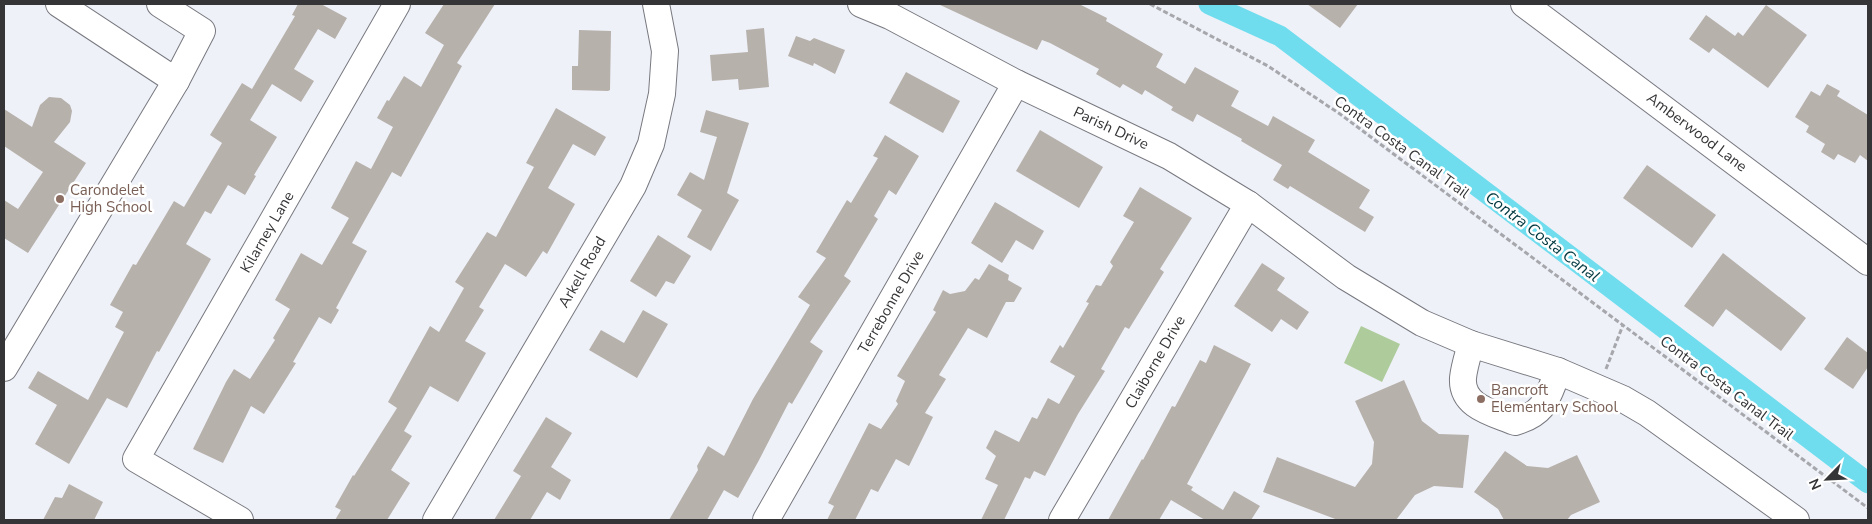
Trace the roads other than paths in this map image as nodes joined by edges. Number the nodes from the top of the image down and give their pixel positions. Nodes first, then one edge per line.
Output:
1 (59, 4) edge
2 (160, 4) edge
3 (397, 4) edge
4 (656, 4) edge
5 (861, 4) edge
6 (1524, 4) edge
7 (893, 10) edge
8 (176, 81) junction
9 (1016, 83) junction
10 (1248, 204) junction
11 (1868, 262) edge
12 (1471, 344) junction
13 (4, 368) edge
14 (1558, 371) junction
15 (240, 520) edge
16 (436, 520) edge
17 (766, 520) edge
18 (1062, 520) edge
19 (1796, 520) edge

1 - 8 street
2 - 8 street
3 - 15 street, Kilarney Lane
4 - 16 street, Arkell Road
5 - 7 street, Parish Drive
6 - 11 street, Amberwood Lane
7 - 9 street, Parish Drive
8 - 13 street
9 - 10 street, Parish Drive
9 - 17 street, Terrebonne Drive
10 - 12 street, Parish Drive
10 - 18 street, Claiborne Drive
12 - 14 street, Parish Drive
12 - 14 street
14 - 19 street, Parish Drive

